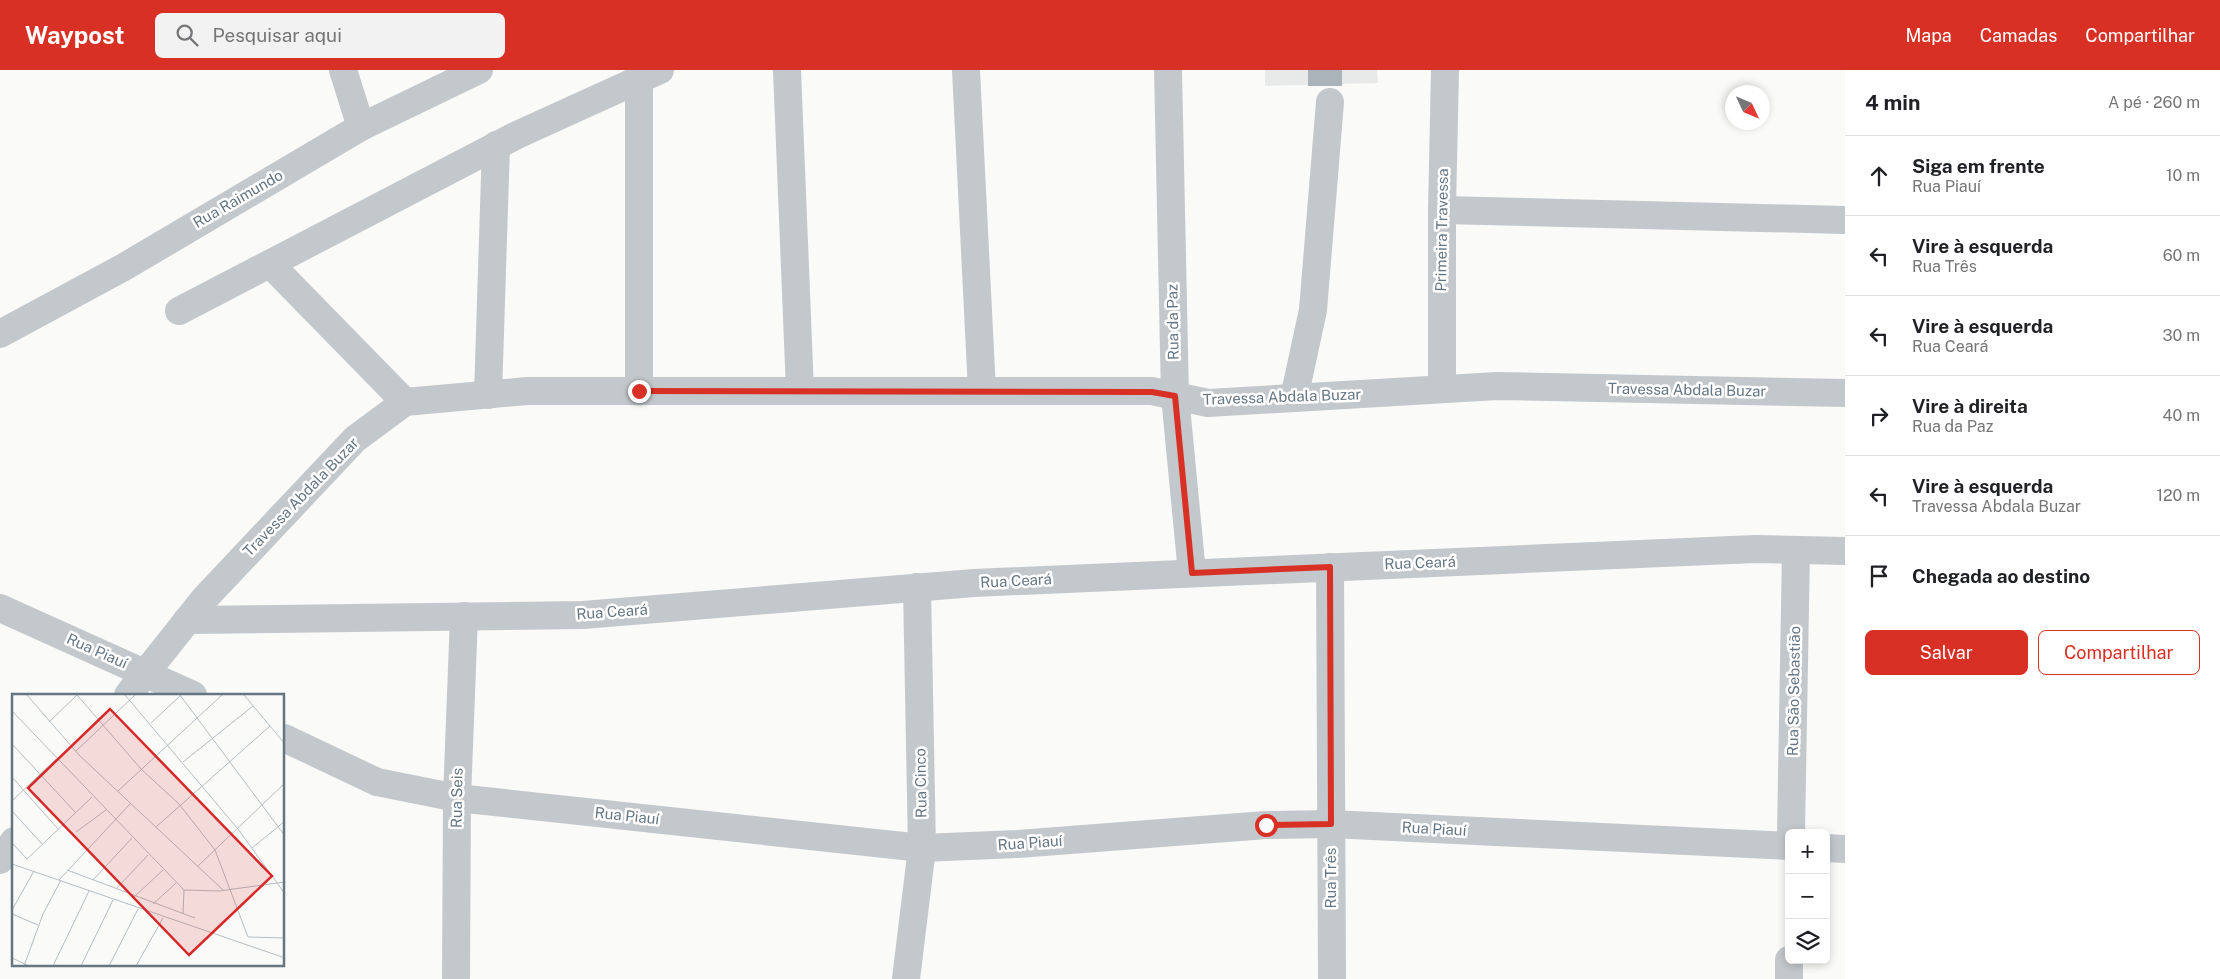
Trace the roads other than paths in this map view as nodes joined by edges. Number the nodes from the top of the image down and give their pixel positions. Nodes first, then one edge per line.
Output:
1 (343, 70) edge
2 (479, 70) edge
3 (787, 70) edge
4 (966, 70) edge
5 (1168, 70) edge
6 (1445, 70) edge
7 (650, 75) edge
8 (1330, 102) dead end
9 (361, 127) junction
10 (496, 145) junction
11 (1442, 210) junction
12 (1845, 220) edge
13 (270, 264) junction
14 (179, 311) dead end
15 (0, 334) edge
16 (1442, 389) junction
17 (639, 391) junction
18 (800, 391) junction
19 (982, 392) junction
20 (488, 394) junction
21 (1845, 394) edge
22 (1175, 396) junction
23 (1294, 398) junction
24 (405, 402) junction
25 (1796, 550) junction
26 (1845, 551) edge
27 (1330, 567) junction
28 (1192, 573) junction
29 (917, 587) junction
30 (0, 608) edge
31 (464, 616) junction
32 (187, 620) junction
33 (146, 673) junction
34 (129, 694) edge
35 (191, 694) edge
36 (285, 738) edge
37 (457, 798) junction
38 (1331, 824) junction
39 (1792, 829) edge
40 (12, 844) edge
41 (1785, 846) edge
42 (922, 848) junction
43 (1830, 848) edge
44 (1845, 849) edge
45 (0, 860) edge
46 (1789, 964) edge
47 (456, 979) edge
48 (906, 979) edge
49 (1332, 979) edge
50 (1789, 979) edge

1 - 9 street
2 - 9 street, Rua Raimundo
3 - 18 street
4 - 19 street
5 - 22 street, Rua da Paz
6 - 11 street, Primeira Travessa
7 - 10 street
7 - 17 street
8 - 23 street
9 - 15 street, Rua Raimundo
10 - 13 street
10 - 20 street
11 - 12 street
11 - 16 street, Primeira Travessa
13 - 14 street
13 - 24 street
16 - 21 street, Travessa Abdala Buzar
16 - 23 street, Travessa Abdala Buzar
17 - 18 street, Travessa Abdala Buzar
17 - 20 street, Travessa Abdala Buzar
18 - 19 street, Travessa Abdala Buzar
19 - 22 street, Travessa Abdala Buzar
20 - 24 street, Travessa Abdala Buzar
22 - 23 street, Travessa Abdala Buzar
22 - 28 street, Rua da Paz
24 - 32 street, Travessa Abdala Buzar
25 - 26 street, Rua Ceará
25 - 27 street, Rua Ceará
25 - 39 street, Rua São Sebastião
27 - 28 street, Rua Ceará
27 - 38 street, Rua Três
28 - 29 street, Rua Ceará
29 - 31 street, Rua Ceará
29 - 42 street, Rua Cinco
30 - 33 street, Rua Piauí
31 - 32 street, Rua Ceará
31 - 37 street, Rua Seis
32 - 33 street, Travessa Abdala Buzar
33 - 34 street, Travessa Abdala Buzar
33 - 35 street, Rua Piauí
36 - 37 street, Rua Piauí
37 - 42 street, Rua Piauí
37 - 47 street, Rua Seis
38 - 41 street, Rua Piauí
38 - 42 street, Rua Piauí
38 - 49 street, Rua Três
40 - 45 street
42 - 48 street, Rua Cinco
43 - 44 street
46 - 50 street

